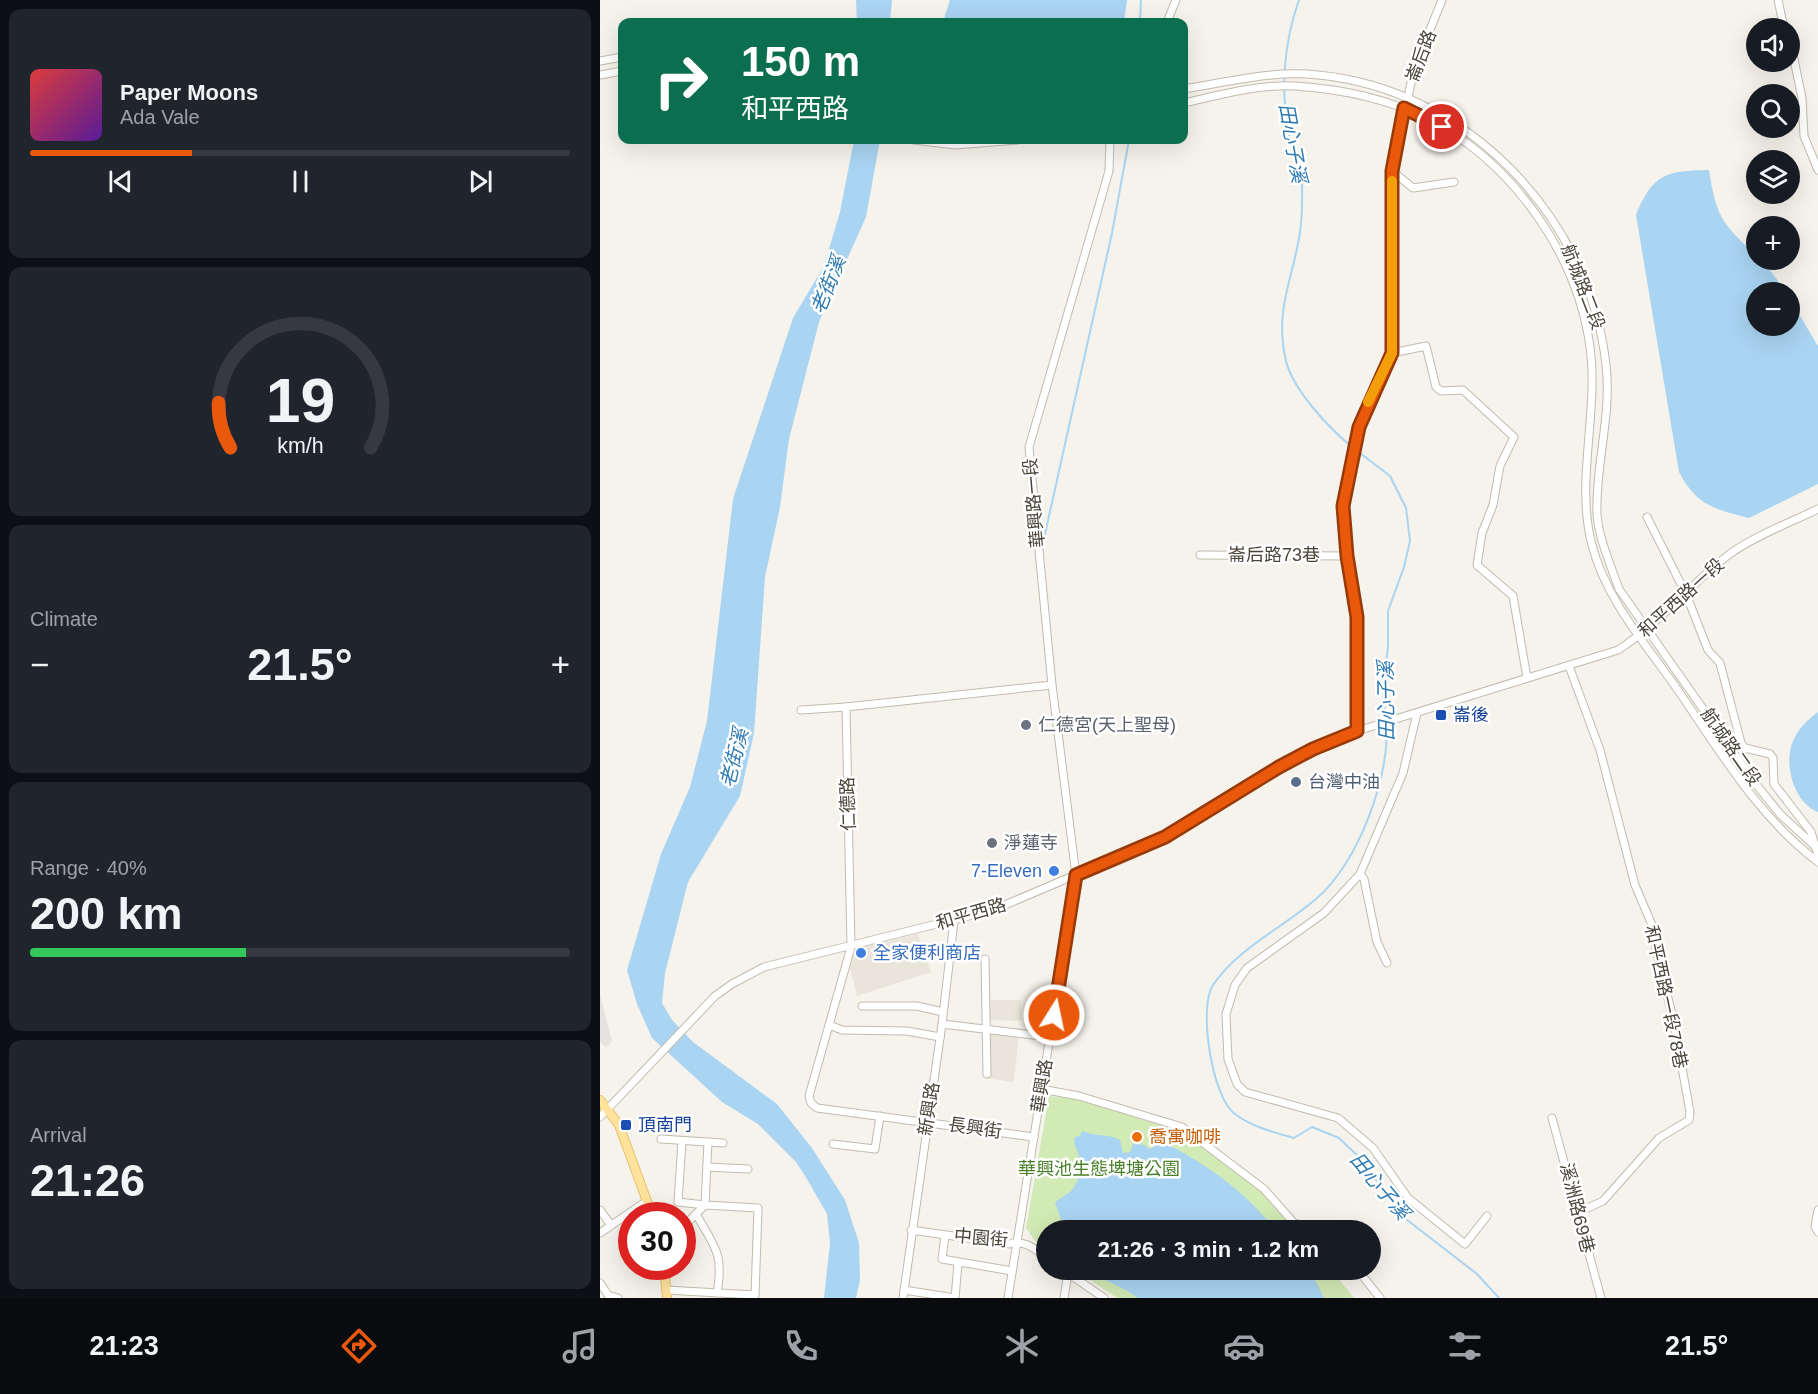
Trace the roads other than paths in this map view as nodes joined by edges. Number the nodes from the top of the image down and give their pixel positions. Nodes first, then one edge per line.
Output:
1 (1176, 0) edge
2 (1442, 0) edge
3 (1776, 1) edge
4 (1169, 18) edge
5 (1781, 18) edge
6 (618, 58) edge
7 (600, 61) edge
8 (618, 72) edge
9 (1797, 72) edge
10 (600, 75) edge
11 (1188, 88) edge
12 (1406, 97) junction
13 (1188, 102) edge
14 (1404, 108) junction
15 (947, 144) edge
16 (968, 144) edge
17 (1110, 144) edge
18 (1818, 170) edge
19 (1392, 171) junction
20 (1454, 182) dead end
21 (1392, 353) junction
22 (1818, 509) edge
23 (1647, 517) dead end
24 (1200, 555) dead end
25 (1347, 556) junction
26 (1686, 595) junction
27 (1648, 630) junction
28 (1639, 636) junction
29 (1569, 666) junction
30 (1527, 678) junction
31 (1052, 684) junction
32 (846, 706) junction
33 (801, 710) dead end
34 (1417, 713) junction
35 (1371, 727) joint
36 (1357, 731) junction
37 (1817, 848) edge
38 (1818, 855) edge
39 (1818, 862) edge
40 (1360, 874) junction
41 (1076, 875) junction
42 (954, 921) junction
43 (851, 947) junction
44 (985, 959) dead end
45 (1387, 963) dead end
46 (862, 1006) dead end
47 (943, 1012) junction
48 (829, 1024) junction
49 (942, 1024) junction
50 (987, 1029) junction
51 (940, 1036) junction
52 (1050, 1037) junction
53 (987, 1074) dead end
54 (1041, 1089) junction
55 (600, 1100) edge
56 (811, 1103) joint
57 (609, 1110) junction
58 (880, 1116) junction
59 (600, 1117) edge
60 (1552, 1118) dead end
61 (927, 1122) junction
62 (1034, 1137) junction
63 (661, 1139) dead end
64 (682, 1141) junction
65 (708, 1142) junction
66 (723, 1143) dead end
67 (833, 1144) dead end
68 (707, 1167) junction
69 (748, 1169) dead end
70 (647, 1201) joint
71 (705, 1204) junction
72 (600, 1210) edge
73 (1818, 1210) edge
74 (1576, 1213) junction
75 (696, 1214) joint
76 (1487, 1216) dead end
77 (1291, 1220) edge
78 (611, 1225) junction
79 (911, 1230) junction
80 (1818, 1232) edge
81 (600, 1233) edge
82 (945, 1235) junction
83 (1017, 1241) junction
84 (1036, 1250) edge
85 (958, 1264) junction
86 (1012, 1271) junction
87 (1065, 1280) edge
88 (1078, 1280) edge
89 (1366, 1280) edge
90 (600, 1283) edge
91 (904, 1290) junction
92 (717, 1293) junction
93 (667, 1294) edge
94 (754, 1297) edge
95 (618, 1298) edge
96 (903, 1298) edge
97 (1008, 1298) edge
98 (1064, 1298) edge
99 (1104, 1298) edge
100 (1380, 1298) edge
101 (1601, 1298) edge

1 - 4 street
2 - 12 street, 崙后路
3 - 5 street
6 - 7 street
8 - 10 street
9 - 18 street
11 - 12 street, 航城路二段
12 - 14 street, 崙后路
12 - 27 street, 航城路二段
13 - 14 street, 航城路二段
14 - 19 street, 崙后路
14 - 28 street, 航城路二段
15 - 16 street
17 - 31 street, 華興路一段
19 - 20 street
19 - 21 street, 崙后路
21 - 25 street, 崙后路
21 - 30 street
22 - 26 street, 和平西路一段
23 - 26 street
24 - 25 street, 崙后路73巷
25 - 36 street
26 - 27 street, 和平西路一段
26 - 37 street
27 - 28 street, 和平西路一段
27 - 37 street, 航城路二段
28 - 29 street, 和平西路一段
28 - 39 street, 航城路二段
29 - 30 street, 和平西路一段
29 - 74 street, 和平西路一段78巷
30 - 34 street, 和平西路一段
31 - 32 street
31 - 41 street, 華興路一段
32 - 33 street
32 - 43 street, 仁德路
34 - 35 street, 和平西路一段
34 - 40 street
35 - 36 street, 和平西路
36 - 41 street, 和平西路
37 - 38 street
40 - 45 street
40 - 76 street
41 - 42 street, 和平西路
41 - 52 street, 華興路
42 - 43 street, 和平西路
42 - 47 street, 新興路
43 - 48 street, 仁德路
43 - 57 street, 和平西路
44 - 50 street
46 - 47 street
47 - 49 street, 新興路
48 - 51 street
48 - 56 street, 仁德路
49 - 50 street
49 - 51 street, 新興路
50 - 52 street
50 - 53 street
51 - 61 street, 新興路
52 - 54 street, 華興路
54 - 62 street, 華興路
54 - 77 street
55 - 57 main road
56 - 58 street, 長興街
57 - 59 street
57 - 70 main road
58 - 61 street, 長興街
58 - 67 street
60 - 74 street, 溪洲路69巷
61 - 62 street, 長興街
61 - 79 street, 新興路
62 - 83 street, 華興路
63 - 64 street
64 - 65 street
64 - 71 street
65 - 66 street
65 - 68 street
68 - 69 street
68 - 71 street
70 - 78 street
71 - 75 street
71 - 94 street
72 - 78 street
73 - 80 street
74 - 101 street, 溪洲路69巷
75 - 92 street
78 - 81 street
79 - 82 street, 中園街
79 - 91 street, 新興路
82 - 83 street, 中園街
82 - 85 street
83 - 84 street, 中園街
83 - 86 street, 華興路
85 - 86 street
85 - 91 street
86 - 97 street, 華興路
87 - 98 street
88 - 99 street
89 - 100 street
90 - 95 street
91 - 96 street, 新興路
92 - 93 street
92 - 94 street

